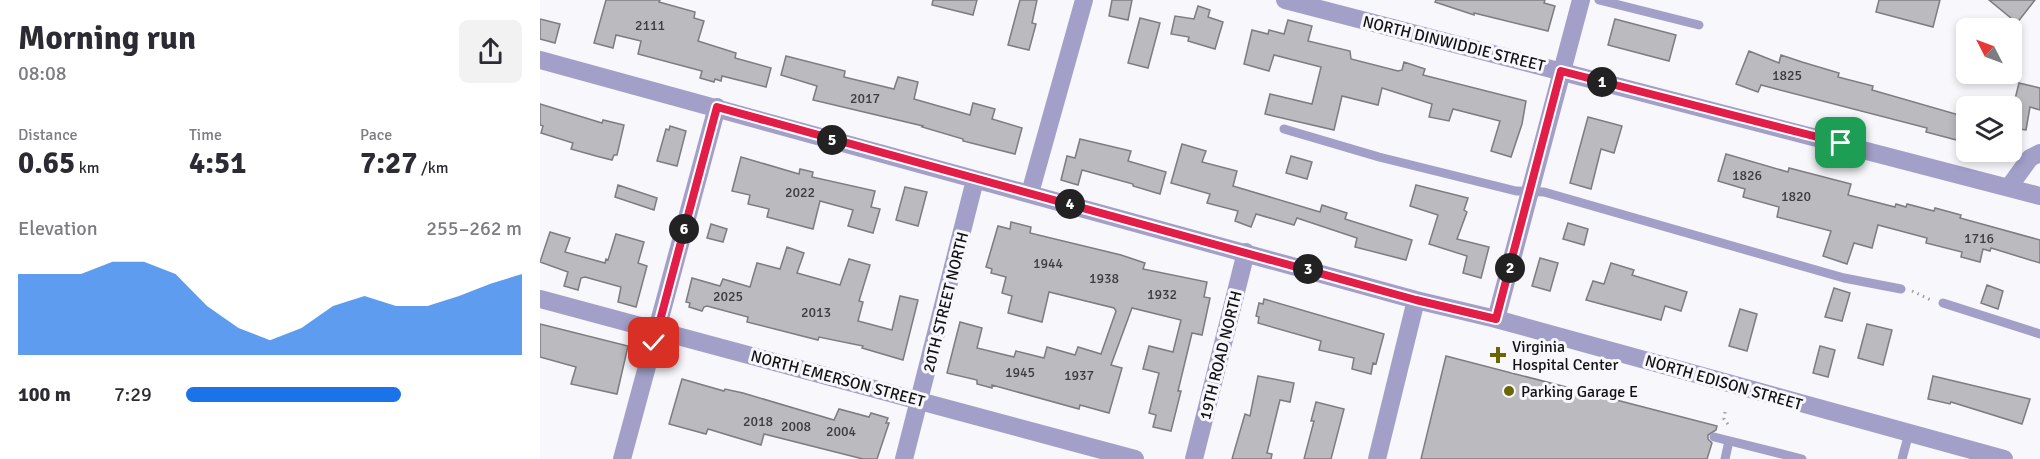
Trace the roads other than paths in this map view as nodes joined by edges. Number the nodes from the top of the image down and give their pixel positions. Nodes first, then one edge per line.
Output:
1 (1084, 0) edge
2 (1285, 0) edge
3 (1581, 0) edge
4 (1599, 0) edge
5 (1699, 25) dead end
6 (540, 60) edge
7 (1561, 71) junction
8 (717, 107) junction
9 (1284, 129) dead end
10 (2040, 153) edge
11 (975, 180) junction
12 (2009, 187) junction
13 (1531, 191) junction
14 (1030, 193) junction
15 (2040, 196) edge
16 (1246, 252) junction
17 (1901, 289) road end
18 (540, 299) edge
19 (1416, 300) junction
20 (1943, 303) road end
21 (1496, 319) junction
22 (657, 330) junction
23 (2040, 334) edge
24 (920, 400) junction
25 (1909, 433) junction
26 (1714, 437) dead end
27 (1729, 441) junction
28 (622, 459) edge
29 (904, 459) edge
30 (1135, 459) edge
31 (1194, 459) edge
32 (1377, 459) edge
33 (1725, 459) edge
34 (1802, 459) edge
35 (1902, 459) edge
36 (2004, 459) edge

1 - 14 street
2 - 7 street, NORTH DINWIDDIE STREET
3 - 7 street
4 - 5 lane
6 - 8 street, NORTH EDISON STREET
7 - 12 street, NORTH DINWIDDIE STREET
7 - 13 street
8 - 11 street, NORTH EDISON STREET
8 - 22 street
9 - 13 lane
10 - 12 street
11 - 14 street, NORTH EDISON STREET
11 - 24 street, 20TH STREET NORTH
12 - 15 street, NORTH DINWIDDIE STREET
13 - 17 lane
13 - 21 street
14 - 16 street, NORTH EDISON STREET
16 - 19 street, NORTH EDISON STREET
16 - 31 street, 19TH ROAD NORTH
18 - 22 street, NORTH EMERSON STREET
19 - 21 street, NORTH EDISON STREET
19 - 32 street
20 - 23 lane
21 - 25 street, NORTH EDISON STREET
22 - 24 street, NORTH EMERSON STREET
22 - 28 street
24 - 29 street, 20TH STREET NORTH
24 - 30 street, NORTH EMERSON STREET
25 - 35 lane
25 - 36 street, NORTH EDISON STREET
26 - 27 lane
27 - 33 lane
27 - 34 lane

